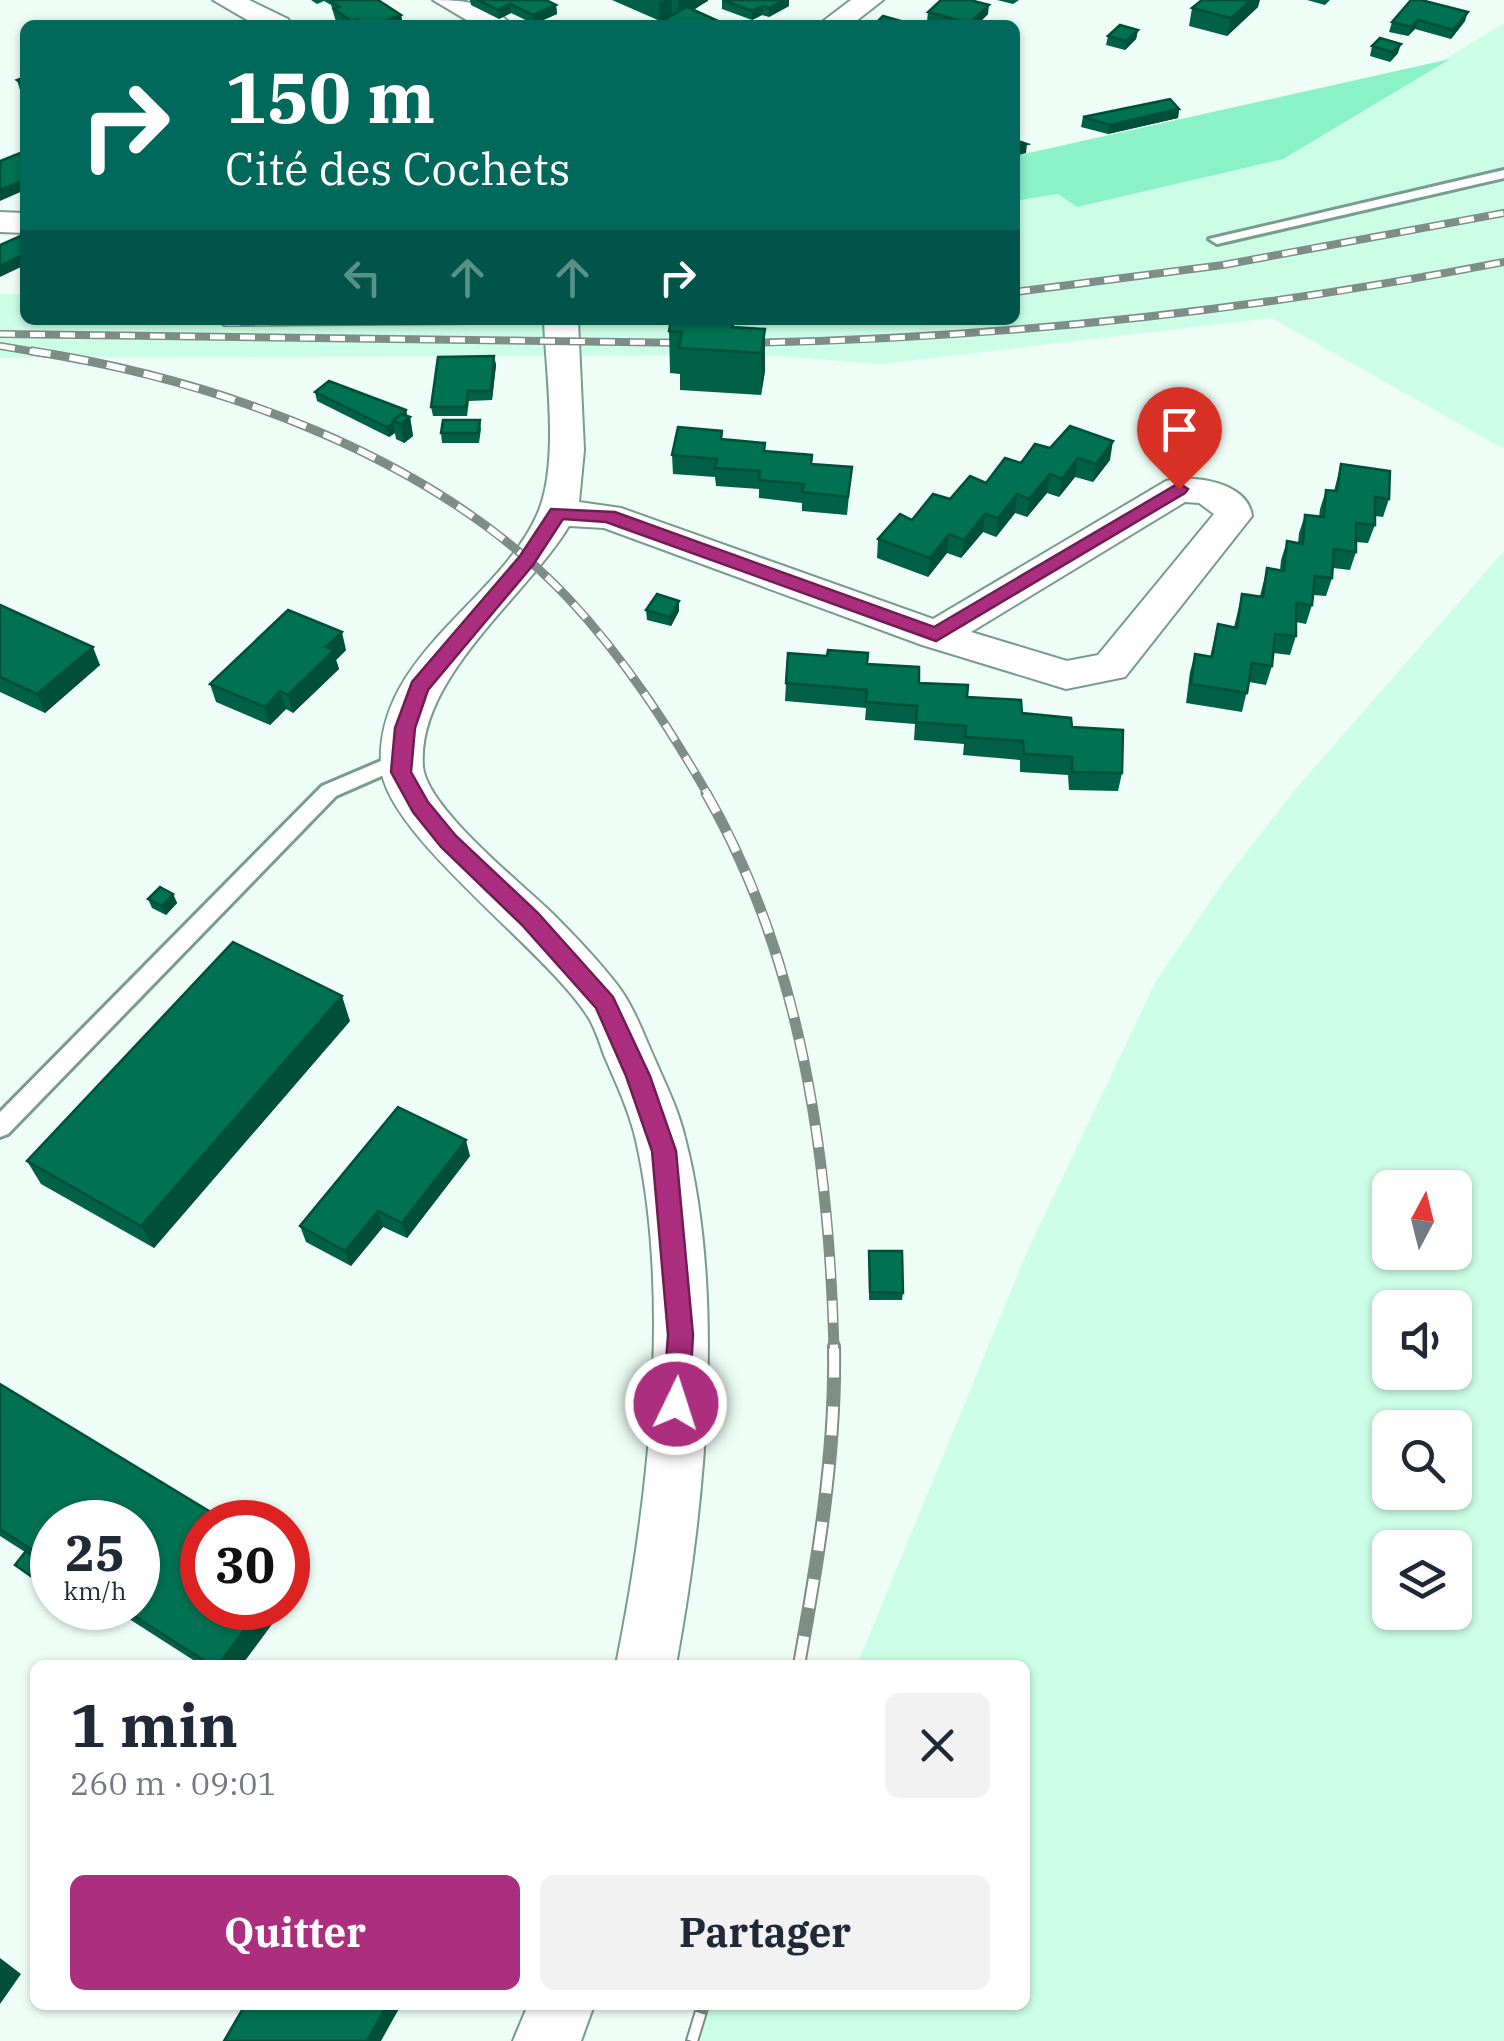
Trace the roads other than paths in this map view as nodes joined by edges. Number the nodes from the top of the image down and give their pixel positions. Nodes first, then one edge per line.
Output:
1 (227, 0) edge
2 (447, 0) edge
3 (868, 0) edge
4 (268, 20) edge
5 (487, 20) edge
6 (839, 20) edge
7 (1504, 174) edge
8 (1218, 238) dead end
9 (562, 325) edge
10 (558, 513) junction
11 (936, 634) junction
12 (402, 759) junction
13 (0, 1127) edge
14 (647, 1660) edge
15 (558, 2010) edge
16 (548, 2041) edge

1 - 4 street
2 - 5 street
3 - 6 street
7 - 8 lane
9 - 10 street
10 - 11 street
10 - 12 street
11 - 11 street
12 - 13 lane
12 - 14 street
15 - 16 street

